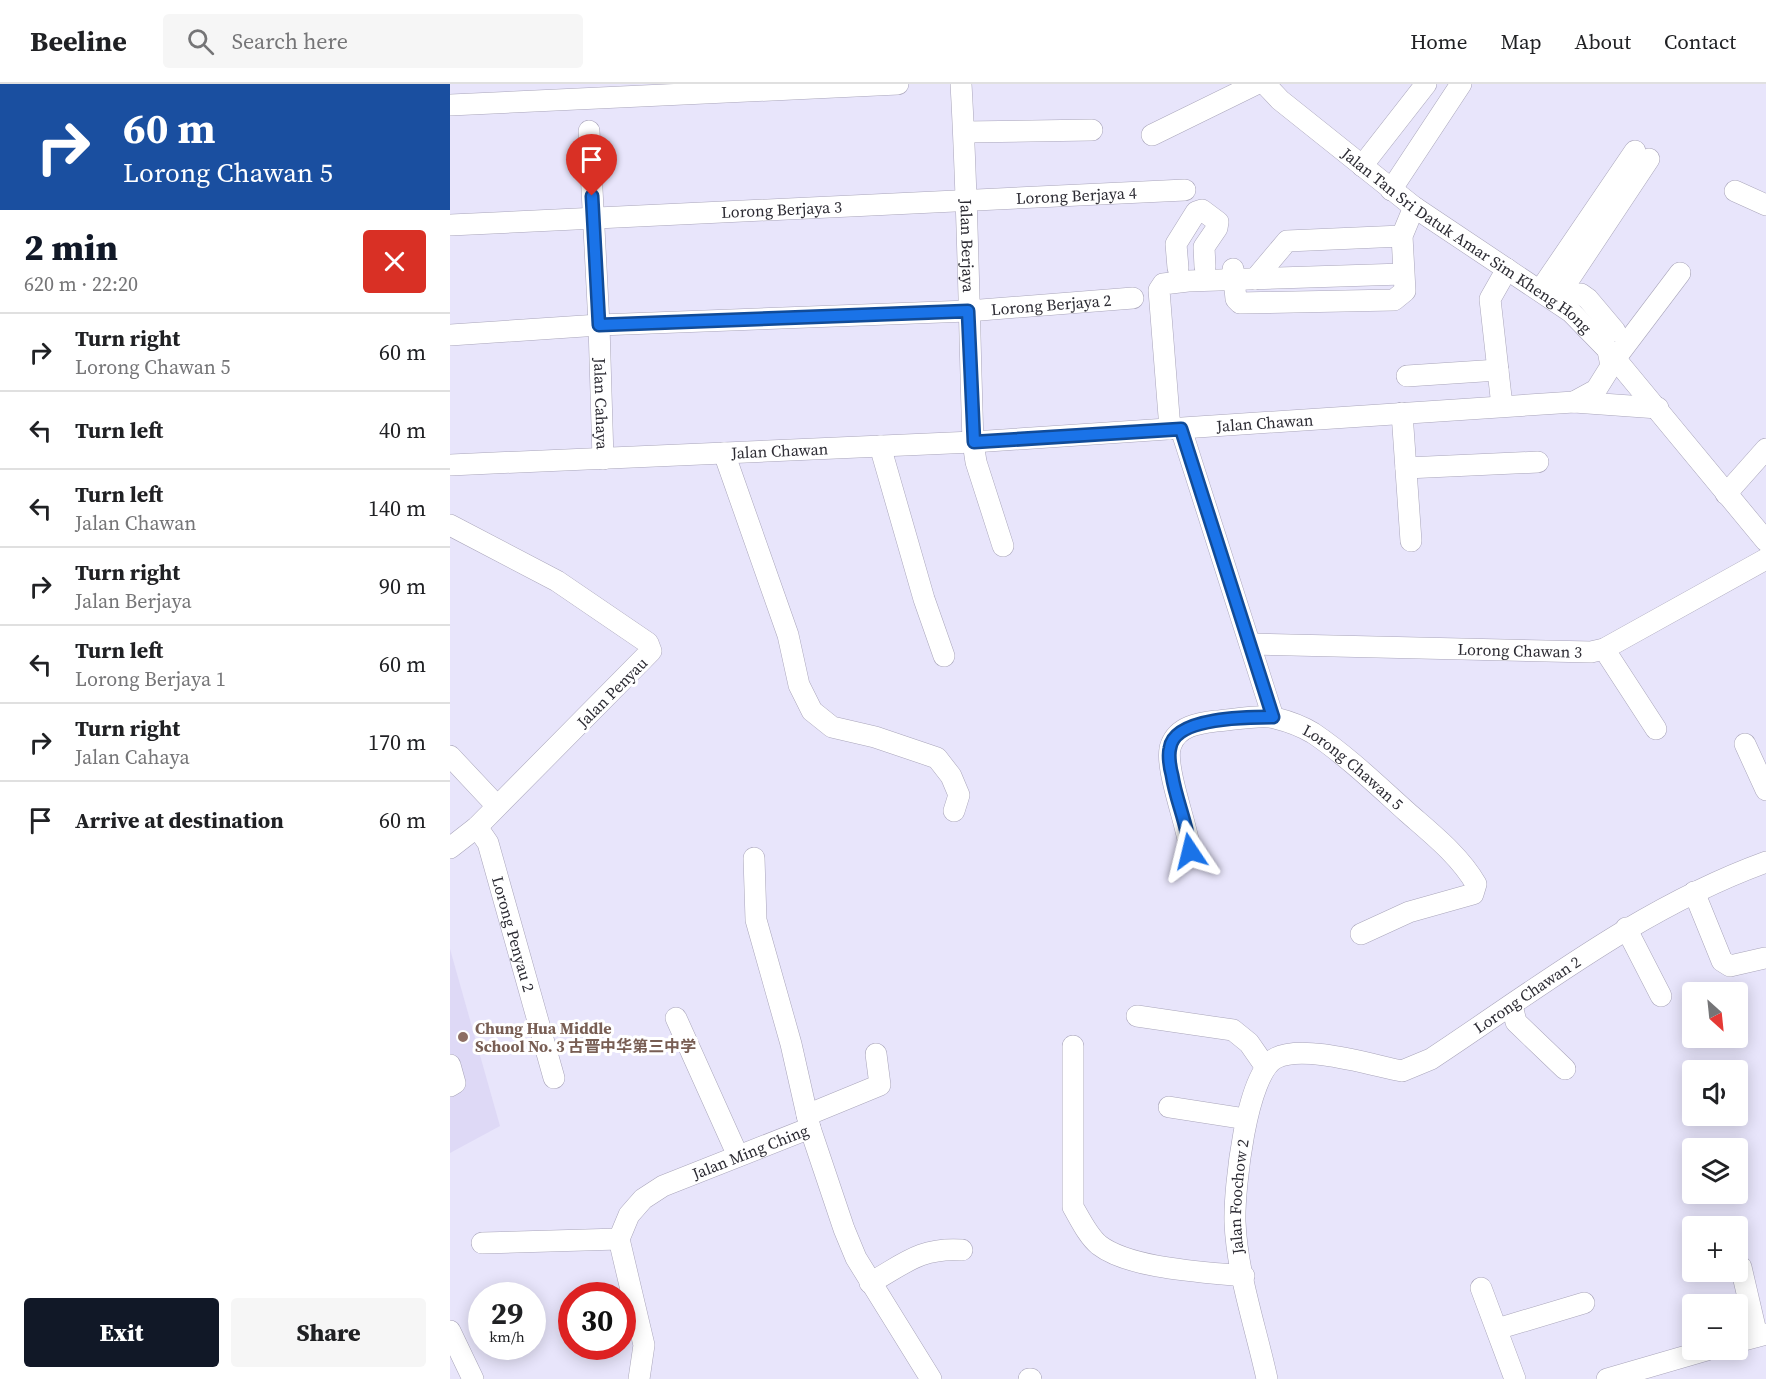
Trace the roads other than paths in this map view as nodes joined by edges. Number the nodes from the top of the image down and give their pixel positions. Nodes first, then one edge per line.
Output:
1 (898, 84) edge
2 (961, 84) edge
3 (1256, 84) edge
4 (1265, 84) edge
5 (1426, 84) edge
6 (1461, 84) edge
7 (668, 89) edge
8 (565, 92) edge
9 (450, 105) edge
10 (1092, 130) dead end
11 (589, 131) dead end
12 (964, 132) junction
13 (1152, 135) dead end
14 (1642, 155) dead end
15 (1362, 166) junction
16 (1185, 190) dead end
17 (1391, 190) junction
18 (1735, 191) dead end
19 (969, 203) junction
20 (1766, 205) edge
21 (1414, 207) junction
22 (594, 218) junction
23 (450, 225) edge
24 (1402, 236) junction
25 (1204, 267) junction
26 (1507, 269) junction
27 (1680, 273) dead end
28 (1403, 274) junction
29 (1178, 275) junction
30 (1245, 280) junction
31 (1553, 294) junction
32 (1133, 298) dead end
33 (968, 311) junction
34 (599, 325) junction
35 (450, 335) edge
36 (1613, 347) junction
37 (1498, 370) junction
38 (1407, 376) dead end
39 (1574, 402) junction
40 (1502, 406) junction
41 (1658, 408) junction
42 (1402, 413) junction
43 (1176, 429) junction
44 (974, 442) junction
45 (880, 446) junction
46 (1766, 449) edge
47 (724, 453) junction
48 (603, 459) junction
49 (1538, 462) dead end
50 (450, 465) edge
51 (1406, 468) junction
52 (1726, 494) junction
53 (450, 525) edge
54 (1766, 541) edge
55 (1411, 542) dead end
56 (1003, 546) dead end
57 (1766, 559) edge
58 (1250, 644) junction
59 (1604, 649) junction
60 (944, 656) dead end
61 (1273, 717) junction
62 (1656, 729) dead end
63 (1745, 744) dead end
64 (450, 756) edge
65 (1766, 790) edge
66 (496, 805) junction
67 (954, 811) dead end
68 (477, 827) junction
69 (450, 848) edge
70 (1190, 851) dead end
71 (754, 858) dead end
72 (1766, 862) edge
73 (1694, 892) junction
74 (1626, 928) junction
75 (1361, 934) dead end
76 (1765, 958) edge
77 (1661, 996) dead end
78 (1512, 1005) junction
79 (1137, 1016) dead end
80 (676, 1018) dead end
81 (1074, 1046) dead end
82 (876, 1054) dead end
83 (1271, 1061) junction
84 (450, 1065) edge
85 (1565, 1069) dead end
86 (554, 1077) dead end
87 (450, 1086) edge
88 (1170, 1107) dead end
89 (1246, 1119) junction
90 (809, 1122) junction
91 (738, 1156) junction
92 (619, 1239) junction
93 (482, 1243) dead end
94 (962, 1250) dead end
95 (1244, 1276) junction
96 (870, 1282) junction
97 (1746, 1282) edge
98 (1481, 1288) dead end
99 (1584, 1303) dead end
100 (1497, 1329) junction
101 (450, 1332) edge
102 (1762, 1335) edge
103 (1682, 1358) edge
104 (1619, 1377) edge
105 (473, 1379) edge
106 (639, 1379) edge
107 (931, 1379) edge
108 (1267, 1379) edge
109 (1515, 1379) edge

1 - 7 street
2 - 12 street, Jalan Berjaya
3 - 13 street
4 - 15 street, Jalan Tan Sri Datuk Amar Sim Kheng Hong
5 - 15 street
6 - 17 street
7 - 8 street
8 - 9 street
10 - 12 street
11 - 22 street, Jalan Cahaya
12 - 19 street, Jalan Berjaya
14 - 31 street
15 - 17 street, Jalan Tan Sri Datuk Amar Sim Kheng Hong
16 - 19 street, Lorong Berjaya 4
17 - 21 street, Jalan Tan Sri Datuk Amar Sim Kheng Hong
18 - 20 street
19 - 22 street, Lorong Berjaya 3
19 - 33 street, Jalan Berjaya
21 - 24 street
21 - 26 street, Jalan Tan Sri Datuk Amar Sim Kheng Hong
22 - 23 street, Lorong Berjaya 3
22 - 34 street, Jalan Cahaya
24 - 28 street
24 - 30 street
25 - 29 street
25 - 29 street
25 - 30 street
26 - 31 street, Jalan Tan Sri Datuk Amar Sim Kheng Hong
26 - 37 street
27 - 36 street
28 - 30 street
28 - 30 street
29 - 30 street
29 - 43 street
31 - 36 street, Jalan Tan Sri Datuk Amar Sim Kheng Hong
32 - 33 street, Lorong Berjaya 2
33 - 34 street, Lorong Berjaya 2
33 - 44 street, Jalan Berjaya
34 - 35 street, Lorong Berjaya 2
34 - 48 street, Jalan Cahaya
36 - 39 street
36 - 41 street, Jalan Tan Sri Datuk Amar Sim Kheng Hong
37 - 38 street
37 - 40 street
39 - 40 street, Jalan Chawan
39 - 41 street, Jalan Chawan
40 - 42 street, Jalan Chawan
41 - 52 street
42 - 43 street, Jalan Chawan
42 - 51 street
43 - 44 street, Jalan Chawan
43 - 58 street
44 - 45 street, Jalan Chawan
44 - 56 street, Jalan Berjaya
45 - 47 street, Jalan Chawan
45 - 60 street
46 - 52 street
47 - 48 street, Jalan Chawan
47 - 67 street
48 - 50 street, Jalan Chawan
49 - 51 street
51 - 55 street
52 - 54 street
53 - 66 street, Jalan Penyau
57 - 59 street, Lorong Chawan 3
58 - 59 street, Lorong Chawan 3
58 - 61 street
59 - 62 street
61 - 70 street, Lorong Chawan 5
61 - 75 street, Lorong Chawan 5
63 - 65 street
64 - 66 street
66 - 68 street, Jalan Penyau
68 - 69 street, Jalan Penyau
68 - 86 street, Lorong Penyau 2
71 - 90 street
72 - 73 street, Lorong Chawan 2
73 - 74 street, Lorong Chawan 2
73 - 76 street
74 - 77 street
74 - 78 street, Lorong Chawan 2
78 - 83 street, Lorong Chawan 2
78 - 85 street
79 - 83 street
80 - 91 street
81 - 95 street
82 - 90 street
83 - 89 street, Jalan Foochow 2
84 - 87 street
88 - 89 street
89 - 95 street, Jalan Foochow 2
90 - 91 street, Jalan Ming Ching
90 - 96 street, Jalan Ming Ching
91 - 92 street, Jalan Ming Ching
92 - 93 street
92 - 106 street
94 - 96 street
95 - 108 street, Jalan Foochow 2
96 - 107 street, Jalan Ming Ching
97 - 102 street
98 - 100 street
99 - 100 street
100 - 109 street
101 - 105 street
103 - 104 street

